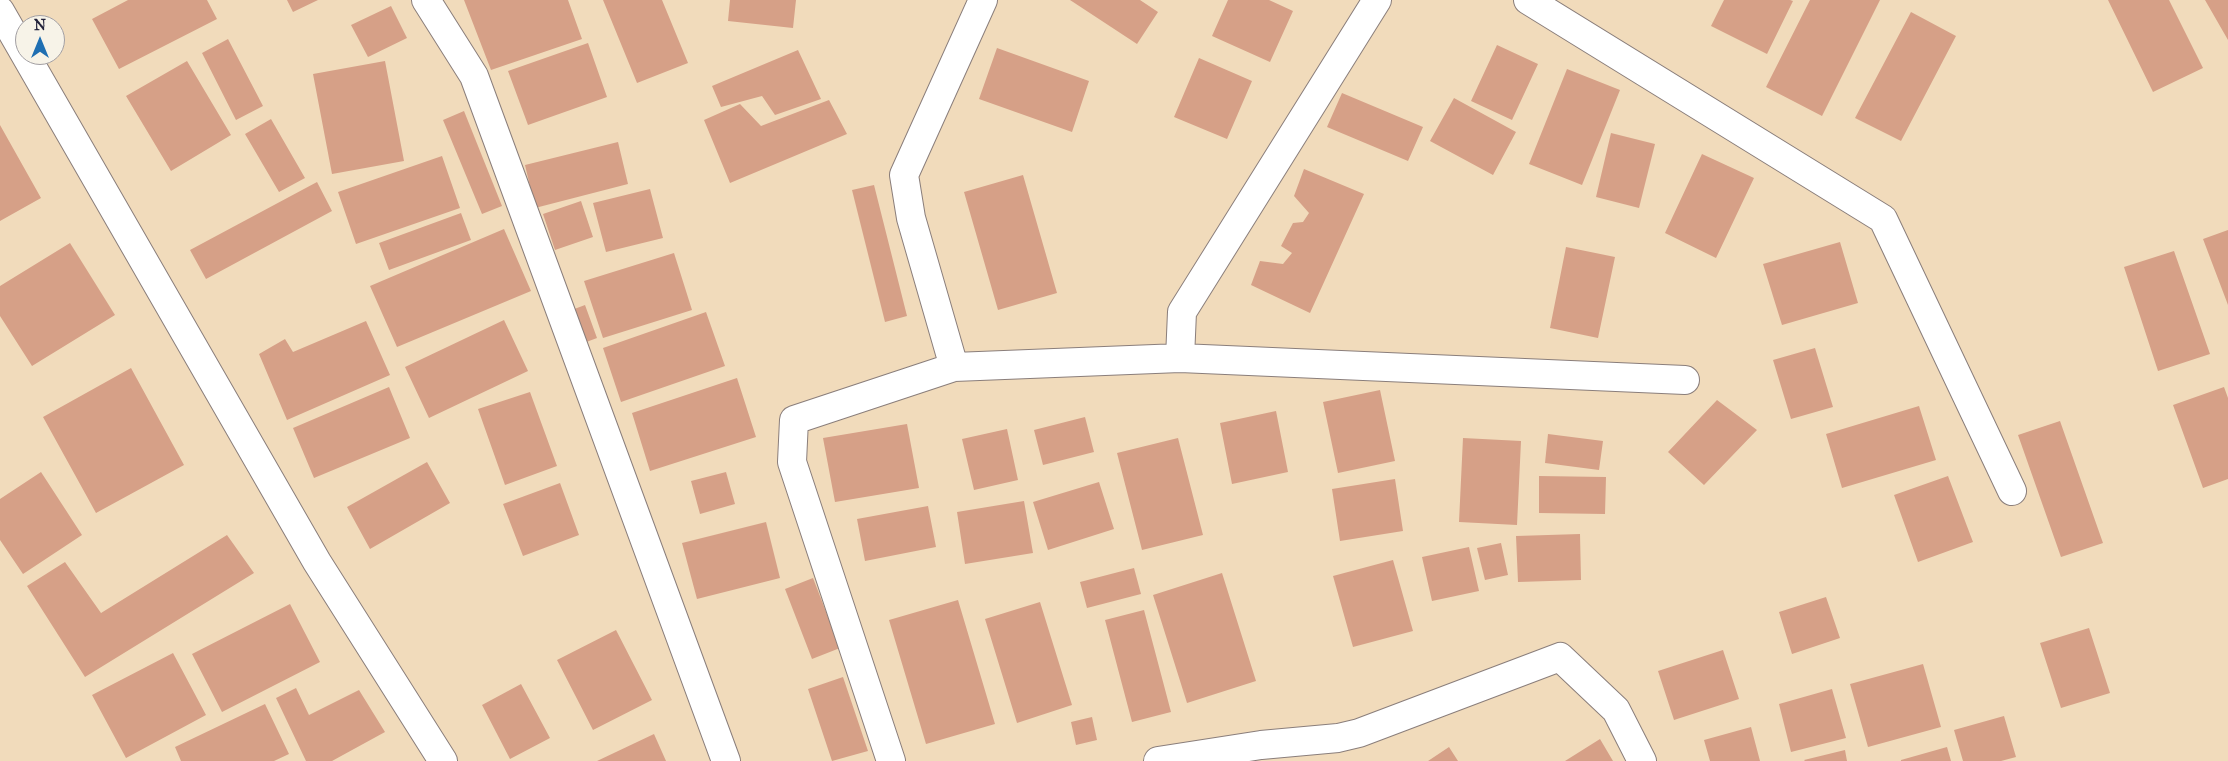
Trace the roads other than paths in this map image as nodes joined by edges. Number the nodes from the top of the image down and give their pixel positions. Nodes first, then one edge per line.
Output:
1 (426, 0) edge
2 (983, 0) edge
3 (1377, 0) edge
4 (1528, 0) edge
5 (0, 11) edge
6 (1180, 358) junction
7 (954, 367) junction
8 (1685, 380) dead end
9 (2012, 491) dead end
10 (1340, 749) edge
11 (443, 761) edge
12 (726, 761) edge
13 (891, 761) edge
14 (1158, 761) edge
15 (1642, 761) edge

1 - 12 street
2 - 7 street
3 - 6 street
4 - 9 street
5 - 11 street
6 - 7 street
6 - 8 street
7 - 13 street
10 - 14 street
10 - 15 street

